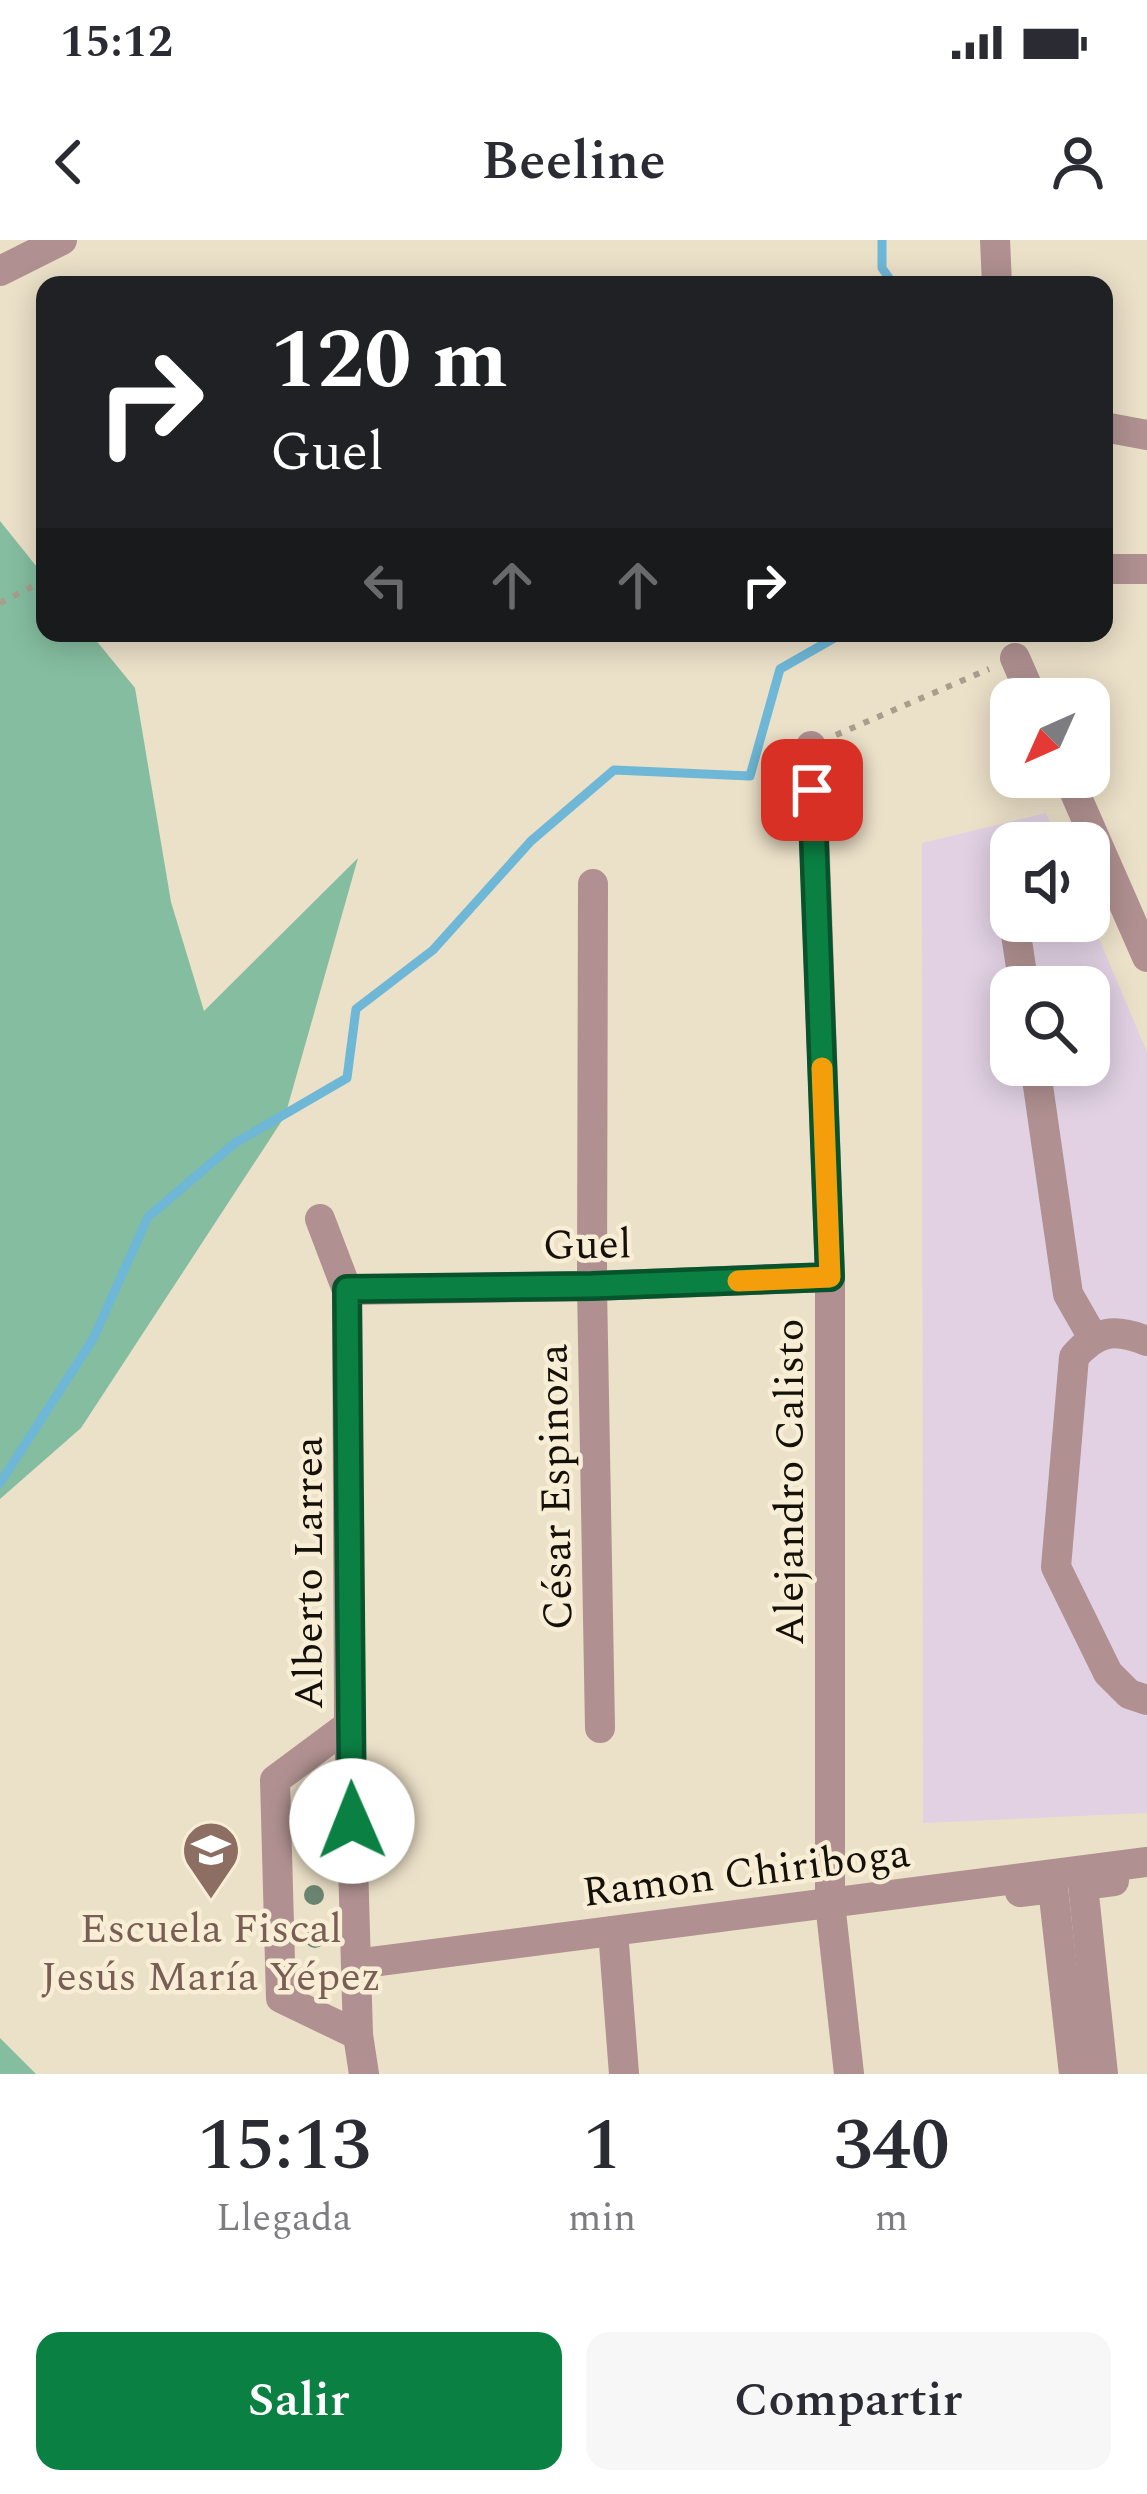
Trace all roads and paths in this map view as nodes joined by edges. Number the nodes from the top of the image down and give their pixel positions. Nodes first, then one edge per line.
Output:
1 (62, 240) edge
2 (995, 240) edge
3 (0, 271) edge
4 (997, 276) edge
5 (1113, 429) edge
6 (1147, 435) edge
7 (1113, 569) edge
8 (1147, 569) edge
9 (36, 585) edge
10 (0, 603) edge
11 (1015, 658) joint
12 (1024, 678) edge
13 (811, 746) joint
14 (1077, 798) edge
15 (593, 884) dead end
16 (1147, 957) edge
17 (1038, 1086) edge
18 (320, 1219) dead end
19 (830, 1277) junction
20 (592, 1286) junction
21 (347, 1289) junction
22 (1092, 1336) junction
23 (1147, 1341) edge
24 (1147, 1700) edge
25 (349, 1725) junction
26 (600, 1729) dead end
27 (1147, 1862) edge
28 (1068, 1872) junction
29 (1147, 1876) edge
30 (830, 1903) junction
31 (613, 1931) junction
32 (356, 1964) junction
33 (358, 2035) junction
34 (364, 2074) edge
35 (624, 2074) edge
36 (849, 2074) edge
37 (865, 2074) edge
38 (1074, 2074) edge
39 (1089, 2074) edge
40 (1103, 2074) edge

1 - 3 street
2 - 4 street
5 - 6 street
7 - 8 street
9 - 10 path
11 - 12 street
11 - 13 path
13 - 19 street, Alejandro Calisto
14 - 16 street
15 - 20 street, César Espinoza
17 - 22 street
18 - 21 street, Alberto Larrea
19 - 20 street, Guel
19 - 30 street, Alejandro Calisto
20 - 21 street, Guel
20 - 26 street, César Espinoza
21 - 25 street, Alberto Larrea
22 - 23 street
22 - 24 street
25 - 32 street, Alberto Larrea
25 - 33 street
27 - 28 street, Ramon Chiriboga
28 - 30 street, Ramon Chiriboga
28 - 39 street
29 - 40 street
30 - 31 street, Ramon Chiriboga
30 - 36 street, Alejandro Calisto
31 - 32 street, Ramon Chiriboga
31 - 35 street
32 - 33 street, Alberto Larrea
33 - 34 street, Alberto Larrea
37 - 38 street

